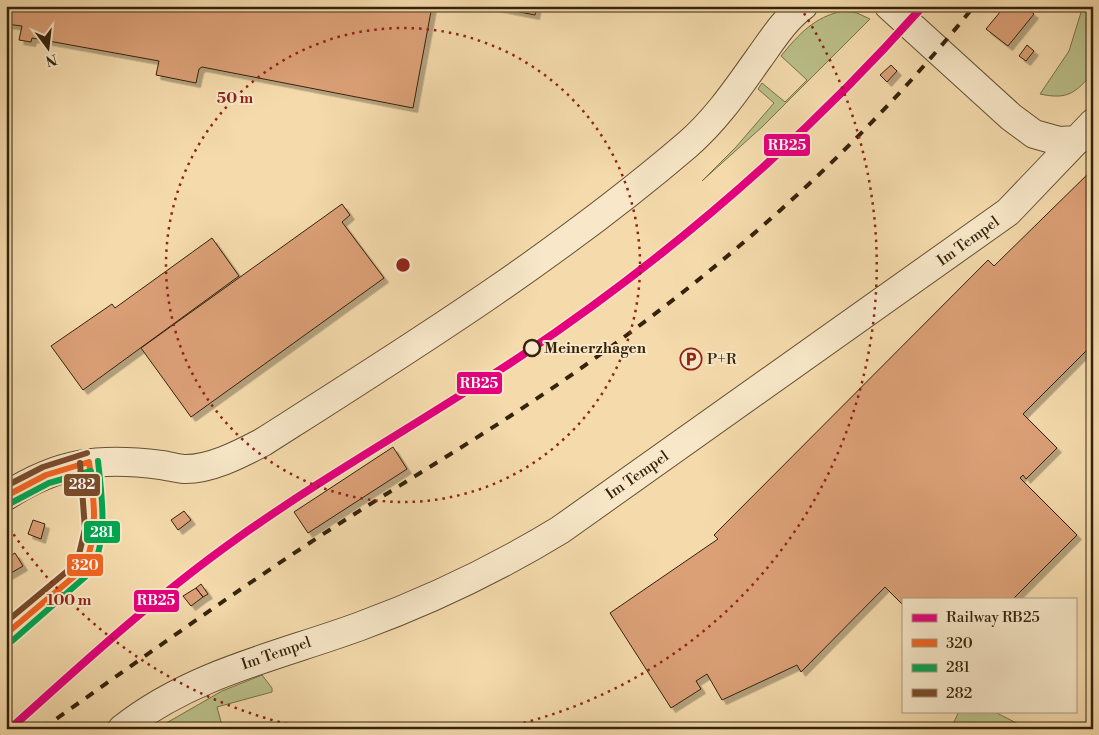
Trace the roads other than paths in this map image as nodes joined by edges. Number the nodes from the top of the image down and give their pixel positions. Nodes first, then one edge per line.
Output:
1 (803, 6) edge
2 (889, 6) edge
3 (1085, 132) edge
4 (6, 496) edge
5 (122, 729) edge

1 - 4 street
2 - 3 street
3 - 5 street, Im Tempel

